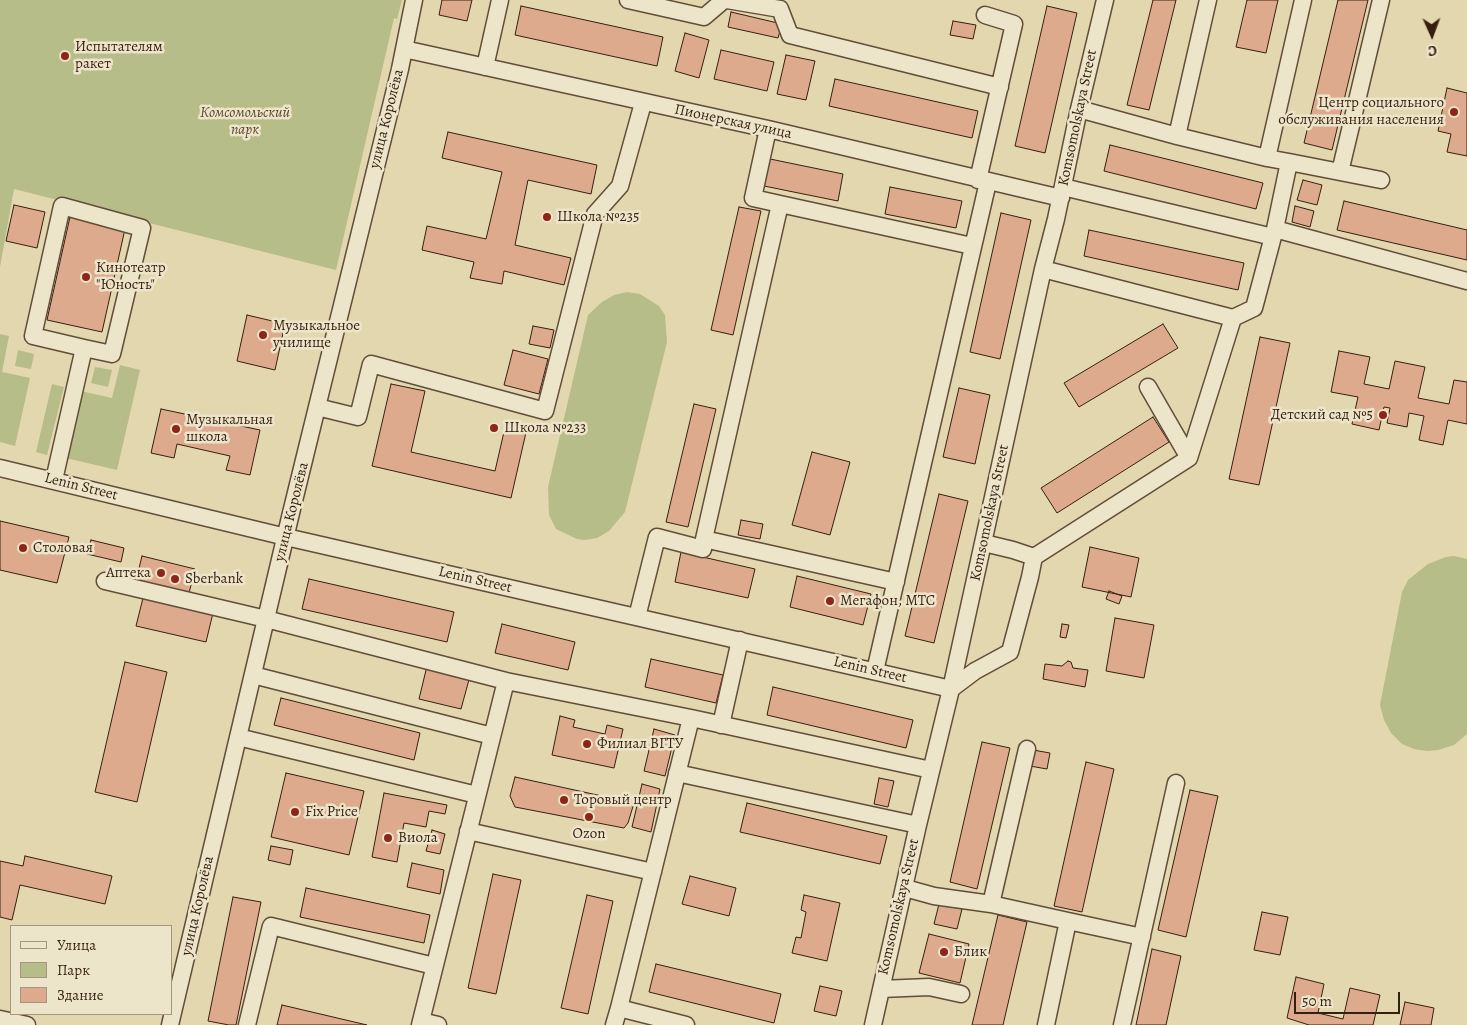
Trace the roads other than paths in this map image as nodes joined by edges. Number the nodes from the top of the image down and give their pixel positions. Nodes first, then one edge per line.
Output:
1 (414, 0) edge
2 (500, 0) edge
3 (628, 0) edge
4 (725, 0) edge
5 (1105, 0) edge
6 (1208, 0) edge
7 (1303, 0) edge
8 (1381, 0) edge
9 (781, 4) edge
10 (985, 15) dead end
11 (404, 49) junction
12 (485, 67) junction
13 (1000, 87) junction
14 (643, 102) junction
15 (1079, 109) junction
16 (768, 129) junction
17 (1177, 136) junction
18 (1267, 158) junction
19 (1290, 162) junction
20 (1340, 172) junction
21 (1381, 180) dead end
22 (983, 181) junction
23 (1062, 192) junction
24 (780, 204) junction
25 (1274, 233) junction
26 (972, 246) junction
27 (1042, 269) junction
28 (1467, 281) edge
29 (1232, 318) junction
30 (84, 348) junction
31 (1148, 387) dead end
32 (317, 407) junction
33 (1189, 458) junction
34 (0, 468) edge
35 (54, 480) junction
36 (286, 536) junction
37 (704, 539) junction
38 (984, 542) junction
39 (1034, 557) junction
40 (105, 581) dead end
41 (896, 582) junction
42 (638, 617) junction
43 (266, 619) junction
44 (740, 640) junction
45 (875, 672) junction
46 (253, 675) junction
47 (506, 681) junction
48 (951, 689) junction
49 (691, 718) junction
50 (721, 725) junction
51 (492, 736) junction
52 (238, 737) junction
53 (1027, 749) dead end
54 (931, 770) junction
55 (678, 773) junction
56 (1176, 783) dead end
57 (477, 795) junction
58 (918, 825) junction
59 (468, 831) junction
60 (654, 872) junction
61 (905, 888) junction
62 (992, 904) junction
63 (1068, 922) junction
64 (1142, 937) junction
65 (434, 966) junction
66 (881, 988) junction
67 (961, 994) dead end
68 (619, 1008) junction
69 (0, 1019) edge
70 (421, 1023) edge
71 (27, 1025) edge
72 (170, 1025) edge
73 (247, 1025) edge
74 (438, 1025) edge
75 (614, 1025) edge
76 (686, 1025) edge
77 (873, 1025) edge
78 (1046, 1025) edge
79 (1122, 1025) edge

1 - 11 street, улица Королёва
2 - 12 street
3 - 4 street
4 - 9 street
5 - 15 street, Komsomolskaya Street
6 - 17 street
7 - 18 street
8 - 20 street
9 - 13 street
10 - 13 street
11 - 12 street, Пионерская улица
11 - 32 street, улица Королёва
12 - 14 street, Пионерская улица
13 - 22 street
14 - 16 street, Пионерская улица
14 - 32 street
15 - 17 street
15 - 23 street, Komsomolskaya Street
16 - 22 street, Пионерская улица
16 - 24 street
17 - 18 street
18 - 19 street
19 - 20 street
19 - 25 street
20 - 21 street
22 - 23 street, Пионерская улица
22 - 26 street
23 - 25 street, Пионерская улица
23 - 27 street, Komsomolskaya Street
24 - 26 street
24 - 37 street
25 - 28 street, Пионерская улица
25 - 29 street
26 - 41 street
27 - 29 street
27 - 38 street, Komsomolskaya Street
29 - 33 street
30 - 30 street
30 - 35 street
31 - 33 street
32 - 36 street, улица Королёва
33 - 39 street
34 - 35 street, Lenin Street
35 - 36 street, Lenin Street
36 - 42 street, Lenin Street
36 - 43 street, улица Королёва
37 - 41 street
37 - 42 street
38 - 39 street
38 - 48 street, Komsomolskaya Street
39 - 48 street
40 - 43 street
41 - 45 street
42 - 44 street, Lenin Street
43 - 46 street, улица Королёва
43 - 47 street
44 - 45 street, Lenin Street
44 - 50 street
45 - 48 street, Lenin Street
46 - 51 street
46 - 52 street, улица Королёва
47 - 49 street
47 - 51 street
48 - 54 street, Komsomolskaya Street
49 - 50 street
49 - 55 street
50 - 54 street
51 - 57 street
52 - 57 street
52 - 72 street, улица Королёва
53 - 62 street
54 - 58 street, Komsomolskaya Street
55 - 58 street
55 - 60 street
56 - 64 street
57 - 59 street
58 - 61 street, Komsomolskaya Street
59 - 60 street
59 - 65 street
60 - 68 street
61 - 62 street
61 - 66 street, Komsomolskaya Street
62 - 63 street
63 - 64 street
63 - 78 street
64 - 79 street
65 - 70 street
65 - 73 street
66 - 67 street
66 - 77 street, Komsomolskaya Street
68 - 75 street
68 - 76 street
69 - 71 street
70 - 74 street

